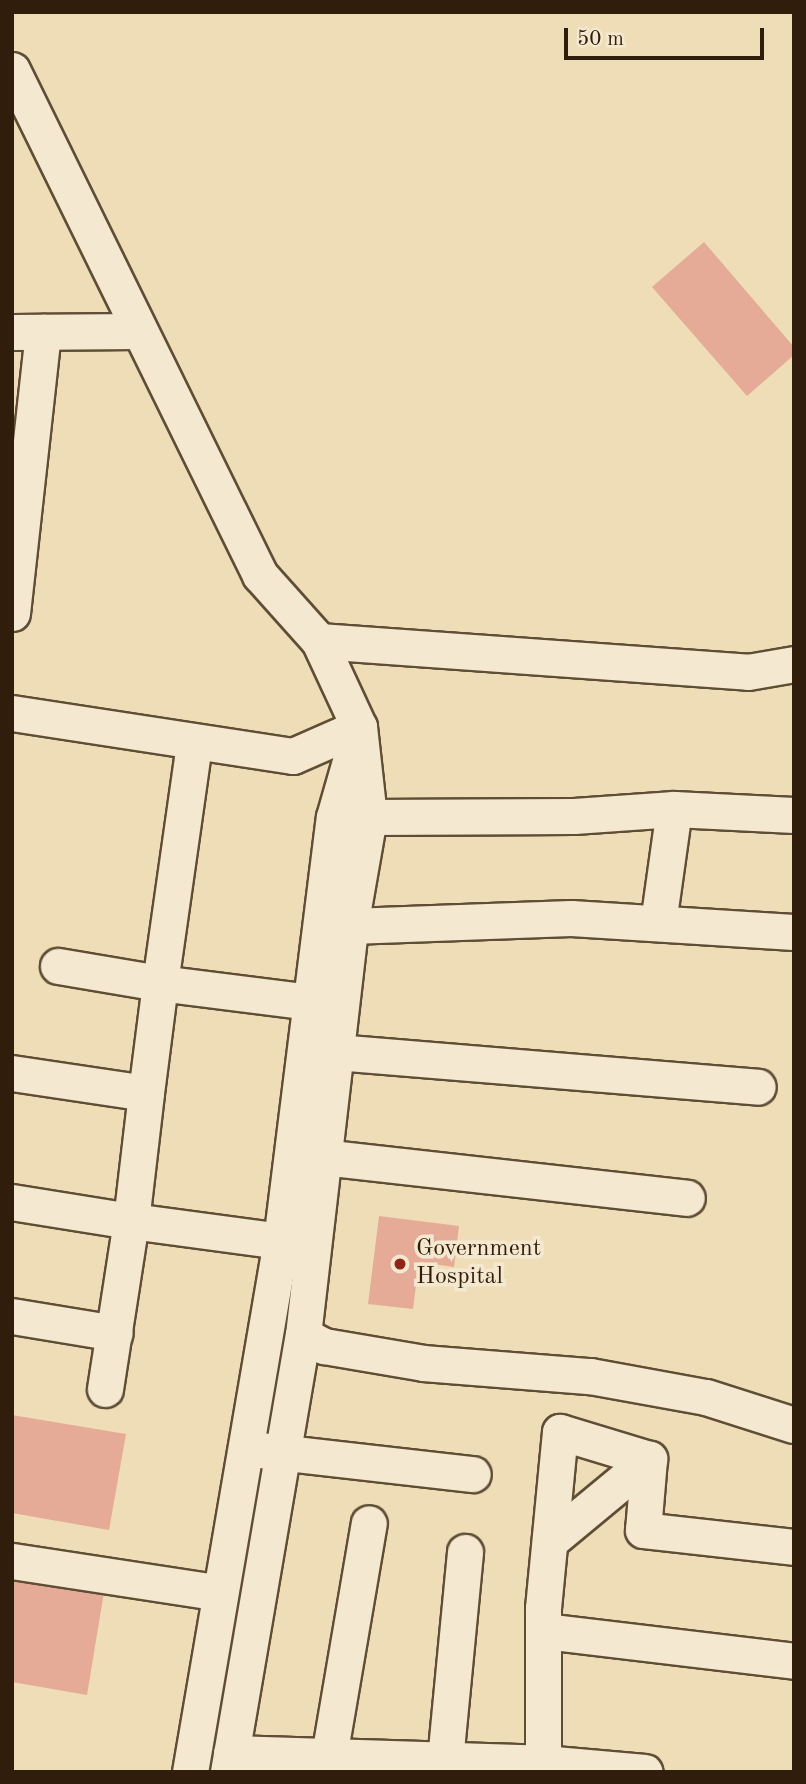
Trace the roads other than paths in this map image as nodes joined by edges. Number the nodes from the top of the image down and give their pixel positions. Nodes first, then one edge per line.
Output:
1 (12, 70) edge
2 (138, 331) junction
3 (28, 332) edge
4 (12, 613) edge
5 (319, 641) junction
6 (794, 664) edge
7 (12, 713) edge
8 (359, 727) junction
9 (194, 744) junction
10 (674, 809) junction
11 (794, 815) edge
12 (369, 817) junction
13 (658, 923) junction
14 (350, 926) junction
15 (794, 932) edge
16 (58, 966) dead end
17 (160, 983) junction
18 (310, 1002) junction
19 (335, 1052) junction
20 (12, 1073) edge
21 (758, 1087) dead end
22 (146, 1093) junction
23 (323, 1157) junction
24 (687, 1198) dead end
25 (12, 1202) edge
26 (131, 1220) junction
27 (281, 1241) junction
28 (12, 1316) edge
29 (116, 1333) junction
30 (303, 1335) junction
31 (105, 1389) dead end
32 (794, 1425) edge
33 (244, 1447) junction
34 (282, 1453) junction
35 (649, 1459) junction
36 (473, 1474) dead end
37 (369, 1523) dead end
38 (550, 1541) junction
39 (794, 1547) edge
40 (466, 1552) dead end
41 (12, 1561) edge
42 (220, 1593) junction
43 (544, 1632) junction
44 (794, 1661) edge
45 (329, 1756) junction
46 (445, 1760) junction
47 (230, 1762) edge
48 (543, 1763) junction
49 (190, 1772) edge
50 (643, 1772) edge

1 - 2 street
2 - 3 street
2 - 5 street
3 - 4 street
5 - 6 street
5 - 8 street
7 - 9 street
8 - 9 street
8 - 12 street
8 - 18 street
9 - 17 street
10 - 11 street
10 - 12 street
10 - 13 street
12 - 14 street
13 - 14 street
13 - 15 street
14 - 19 street
16 - 17 street
17 - 18 street
17 - 22 street
18 - 27 street
19 - 21 street
19 - 23 street
20 - 22 street
22 - 26 street
23 - 24 street
23 - 30 street
25 - 26 street
26 - 27 street
26 - 29 street
27 - 33 street
28 - 29 street
29 - 31 street
30 - 32 street
30 - 34 street
33 - 34 street
33 - 42 street
34 - 36 street
34 - 47 street
35 - 38 street
35 - 38 street
35 - 39 street
37 - 45 street
38 - 43 street
40 - 46 street
41 - 42 street
42 - 49 street
43 - 44 street
43 - 48 street
45 - 46 street
45 - 47 street
46 - 48 street
48 - 50 street

